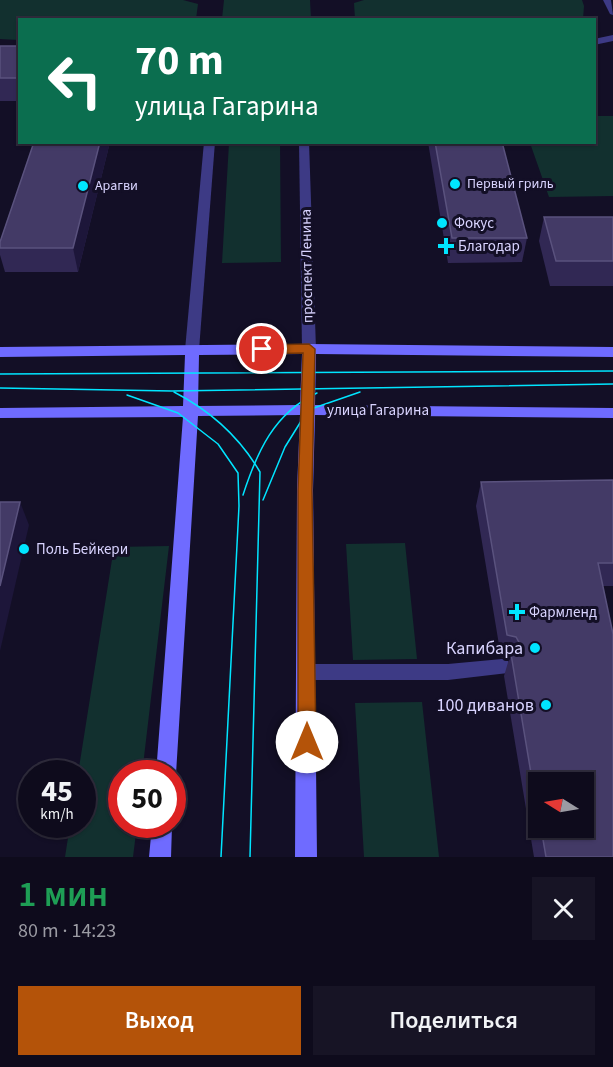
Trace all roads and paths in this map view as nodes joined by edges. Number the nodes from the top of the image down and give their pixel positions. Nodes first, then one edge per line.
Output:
1 (607, 0) edge
2 (613, 12) edge
3 (613, 38) edge
4 (596, 42) edge
5 (210, 144) edge
6 (304, 144) edge
7 (309, 349) junction
8 (192, 350) junction
9 (0, 352) edge
10 (613, 352) edge
11 (308, 410) junction
12 (190, 412) junction
13 (0, 413) edge
14 (613, 413) edge
15 (502, 667) dead end
16 (307, 672) junction
17 (167, 760) edge
18 (161, 838) edge
19 (160, 857) edge
20 (306, 857) edge

1 - 2 street
3 - 4 street
5 - 8 street
6 - 7 street, проспект Ленина
7 - 8 main road
7 - 10 main road
7 - 11 main road, проспект Ленина
8 - 9 main road
8 - 12 main road
11 - 12 main road, улица Гагарина
11 - 14 main road, улица Гагарина
11 - 16 main road, проспект Ленина
12 - 13 main road, улица Гагарина
12 - 17 main road
15 - 16 street
16 - 20 main road, проспект Ленина
18 - 19 main road

